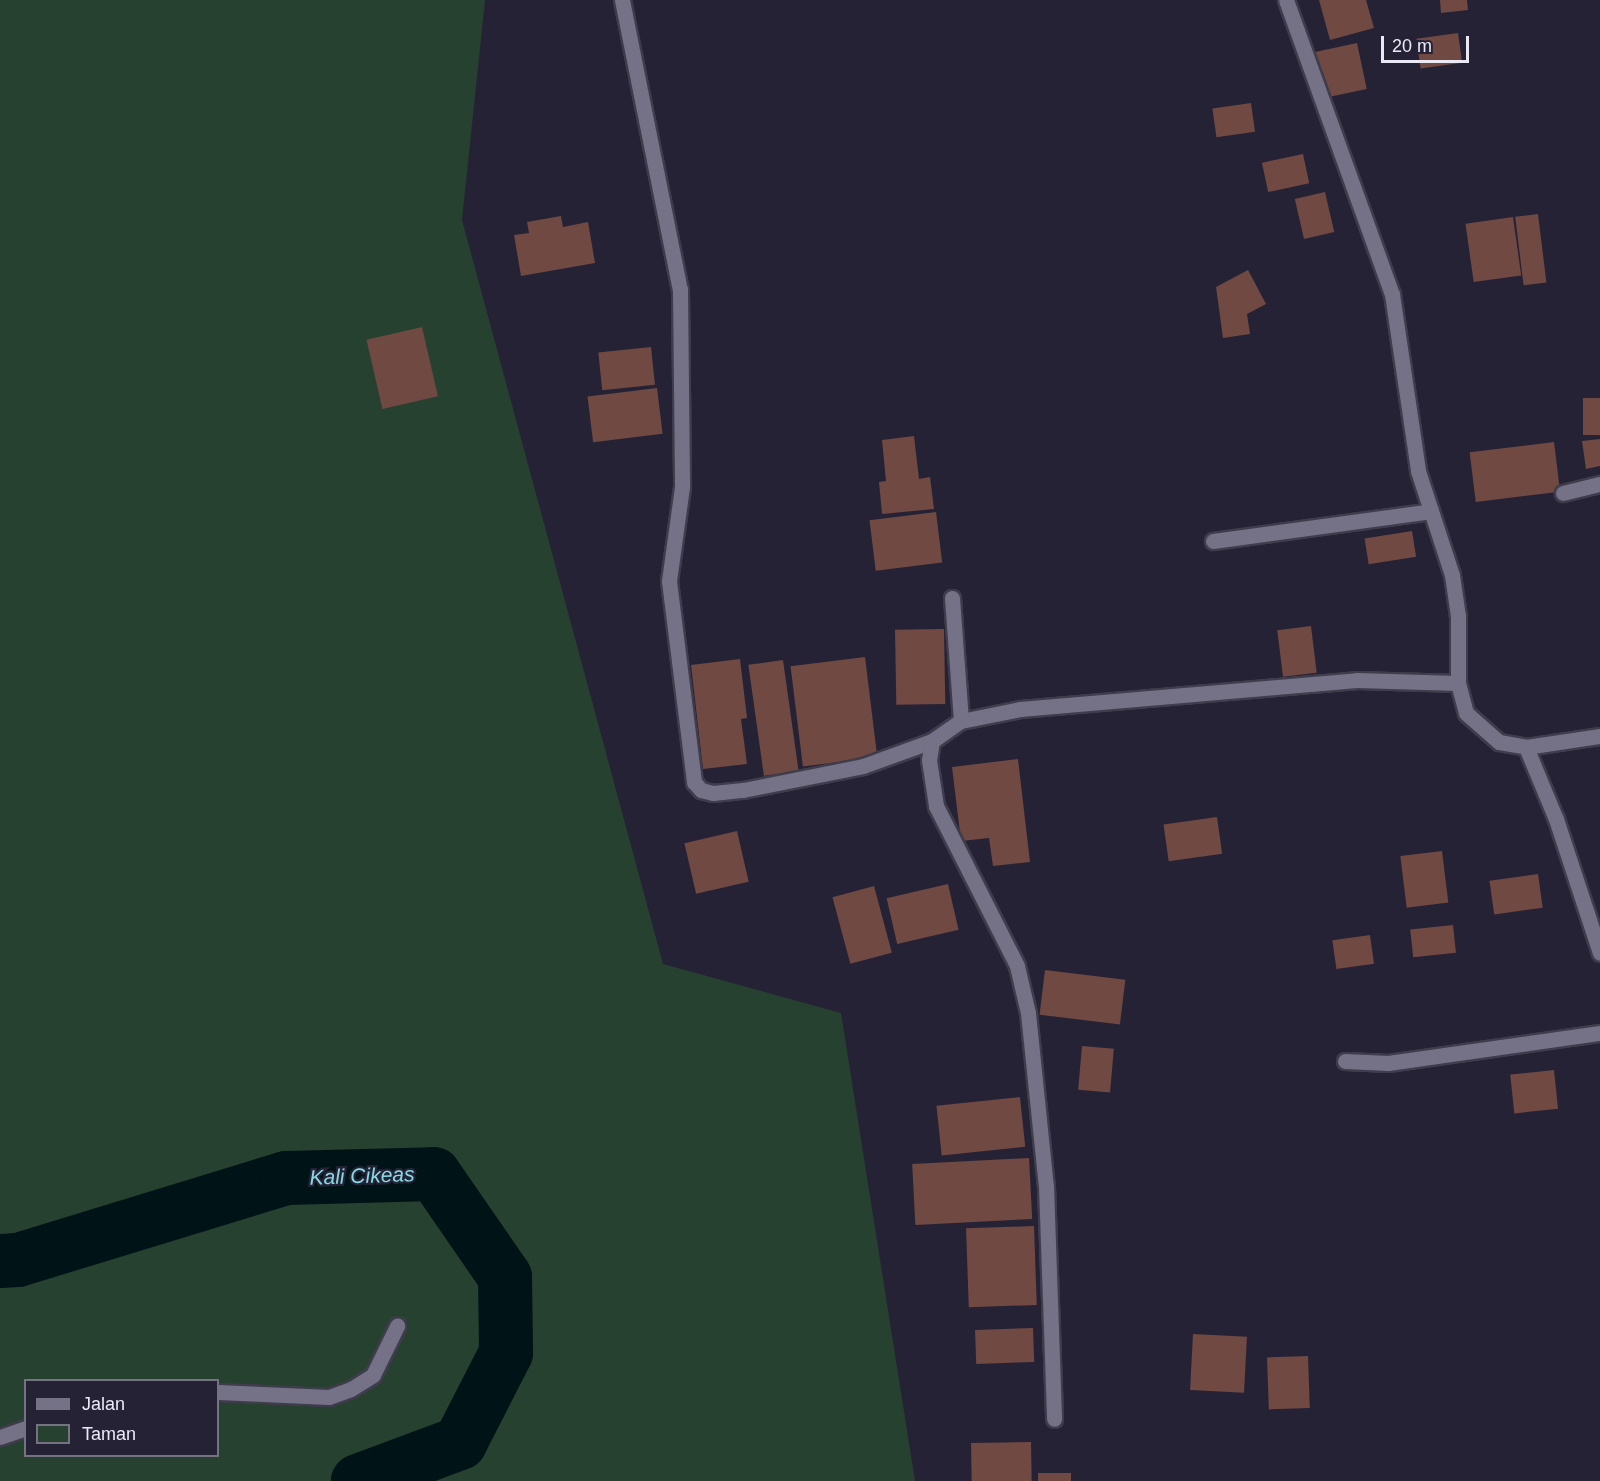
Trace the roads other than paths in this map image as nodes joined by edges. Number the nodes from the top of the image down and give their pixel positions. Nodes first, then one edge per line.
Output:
1 (622, 0) edge
2 (1286, 0) edge
3 (1600, 483) edge
4 (1563, 493) dead end
5 (1431, 511) junction
6 (1213, 541) dead end
7 (952, 598) dead end
8 (1458, 683) junction
9 (961, 721) junction
10 (1600, 736) edge
11 (932, 741) junction
12 (1526, 747) junction
13 (1600, 953) edge
14 (1600, 1033) edge
15 (1345, 1061) dead end
16 (397, 1326) dead end
17 (219, 1392) edge
18 (1054, 1419) dead end
19 (24, 1429) edge
20 (0, 1437) edge

1 - 11 street
2 - 5 street
3 - 4 street
5 - 6 street
5 - 8 street
7 - 9 street
8 - 9 street
8 - 12 street
9 - 11 street
10 - 12 street
11 - 18 street
12 - 13 street
14 - 15 street
16 - 17 street
19 - 20 street

